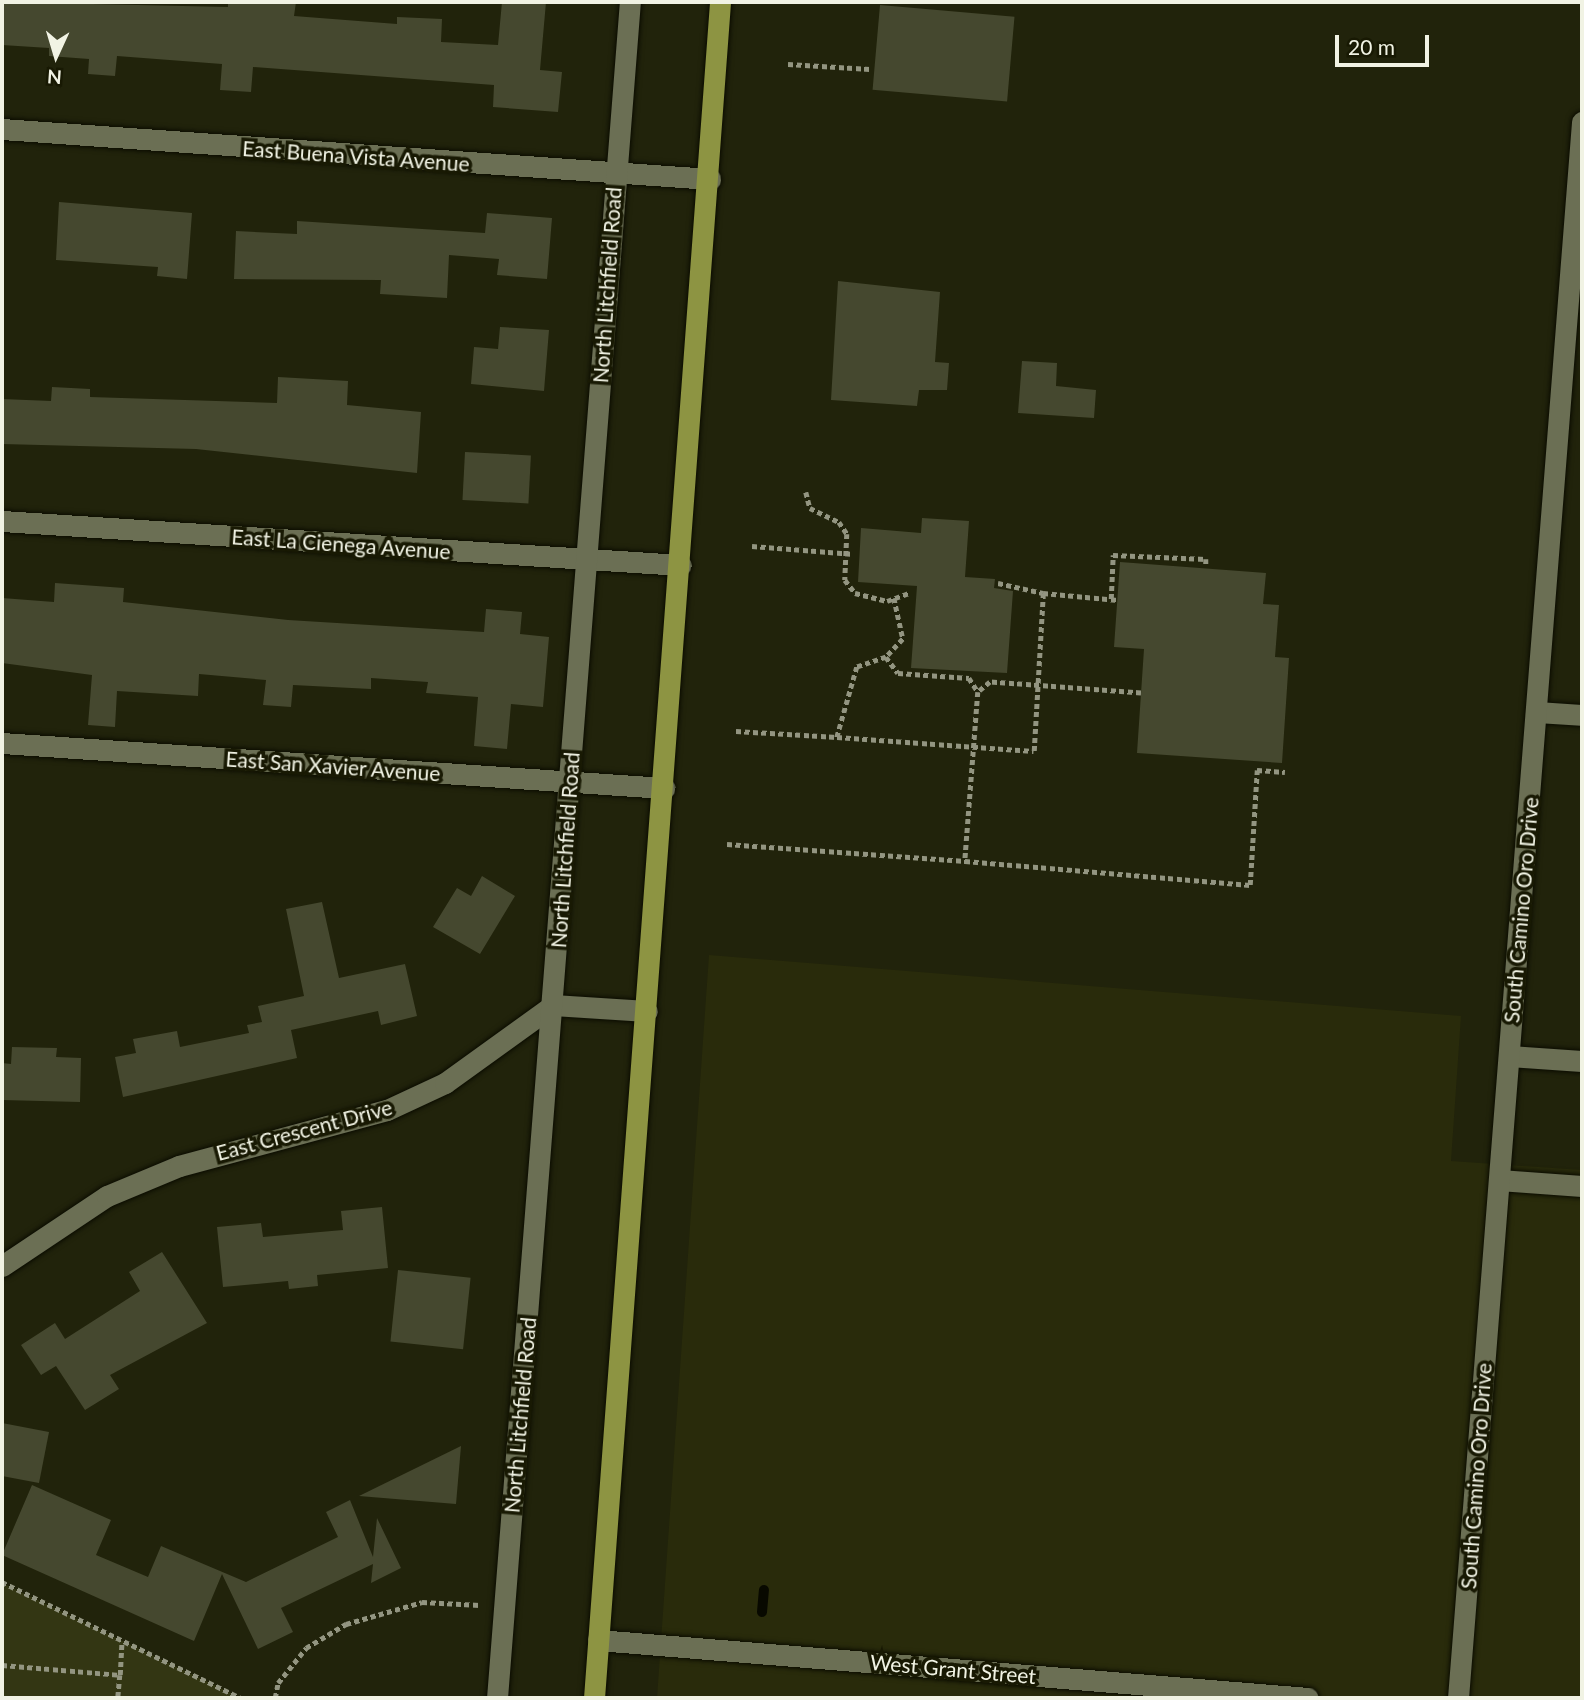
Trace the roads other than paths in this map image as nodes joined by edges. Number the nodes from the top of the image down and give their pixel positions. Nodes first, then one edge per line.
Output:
1 (630, 2) edge
2 (720, 2) edge
3 (1582, 122) edge
4 (2, 129) edge
5 (616, 175) junction
6 (710, 179) junction
7 (2, 521) edge
8 (586, 560) junction
9 (681, 565) junction
10 (1536, 712) junction
11 (1582, 715) edge
12 (2, 743) edge
13 (570, 783) junction
14 (664, 788) junction
15 (553, 1005) junction
16 (647, 1011) junction
17 (1509, 1056) junction
18 (1582, 1060) edge
19 (1499, 1180) junction
20 (1582, 1186) edge
21 (2, 1266) edge
22 (598, 1640) junction
23 (497, 1698) edge
24 (594, 1698) edge
25 (1308, 1698) edge
26 (1458, 1698) edge

1 - 5 street, North Litchfield Road
2 - 6 main road
3 - 10 street, South Camino Oro Drive
4 - 5 street, East Buena Vista Avenue
5 - 6 street, East Buena Vista Avenue
5 - 8 street, North Litchfield Road
6 - 9 main road
7 - 8 street, East La Cienega Avenue
8 - 9 street, East La Cienega Avenue
8 - 13 street, North Litchfield Road
9 - 14 main road
10 - 11 street
10 - 17 street, South Camino Oro Drive
12 - 13 street, East San Xavier Avenue
13 - 14 street, East San Xavier Avenue
13 - 15 street, North Litchfield Road
14 - 16 main road
15 - 16 street
15 - 21 street, East Crescent Drive
15 - 23 street, North Litchfield Road
16 - 22 main road
17 - 18 street
17 - 19 street, South Camino Oro Drive
19 - 20 street
19 - 26 street, South Camino Oro Drive
22 - 24 main road
22 - 25 street, West Grant Street

